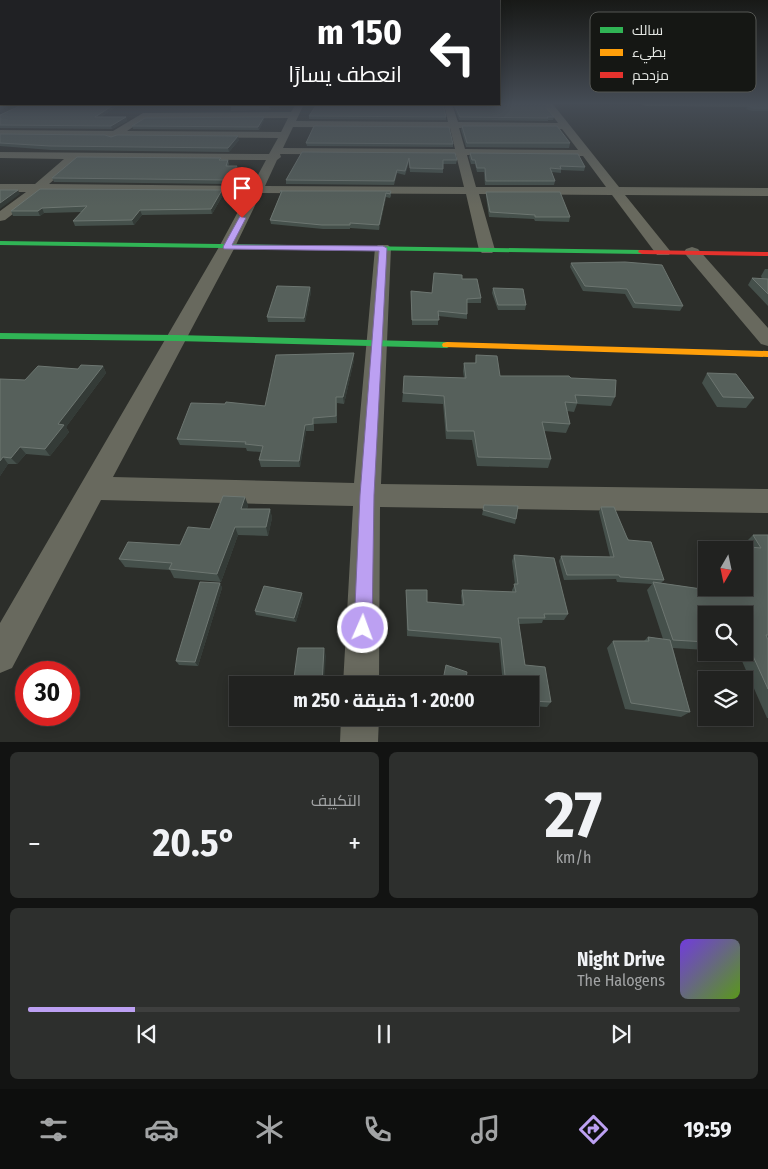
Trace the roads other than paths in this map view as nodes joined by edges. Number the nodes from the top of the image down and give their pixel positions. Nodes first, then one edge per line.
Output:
1 (108, 138) edge
2 (232, 138) edge
3 (284, 138) edge
4 (342, 138) edge
5 (458, 138) edge
6 (575, 138) edge
7 (462, 152) junction
8 (587, 153) junction
9 (0, 155) edge
10 (80, 156) junction
11 (0, 188) edge
12 (40, 188) junction
13 (258, 188) junction
14 (470, 189) junction
15 (615, 190) junction
16 (768, 192) edge
17 (0, 218) edge
18 (0, 243) edge
19 (227, 247) junction
20 (383, 248) junction
21 (487, 250) junction
22 (663, 252) junction
23 (692, 252) junction
24 (768, 254) edge
25 (0, 336) edge
26 (176, 338) junction
27 (768, 340) edge
28 (376, 344) junction
29 (768, 354) edge
30 (94, 488) junction
31 (367, 495) junction
32 (768, 501) edge
33 (0, 656) edge
34 (361, 676) edge
35 (360, 726) edge
36 (359, 742) edge

1 - 10 street
2 - 10 street
3 - 13 street
4 - 7 street
5 - 7 street
6 - 8 street
7 - 8 street
7 - 14 street
8 - 15 street
9 - 10 street
10 - 12 street
11 - 12 street
12 - 13 street
12 - 17 street
13 - 14 street
13 - 19 street
14 - 15 street
14 - 21 street
15 - 16 street
15 - 22 street
18 - 19 street
19 - 20 street
19 - 26 street
20 - 21 street
20 - 28 street
21 - 22 street
22 - 23 street
23 - 24 street
23 - 27 street
25 - 26 street
26 - 28 street
26 - 30 street
28 - 29 street
28 - 31 street
30 - 31 street
30 - 33 street
31 - 32 street
31 - 34 street
35 - 36 street

